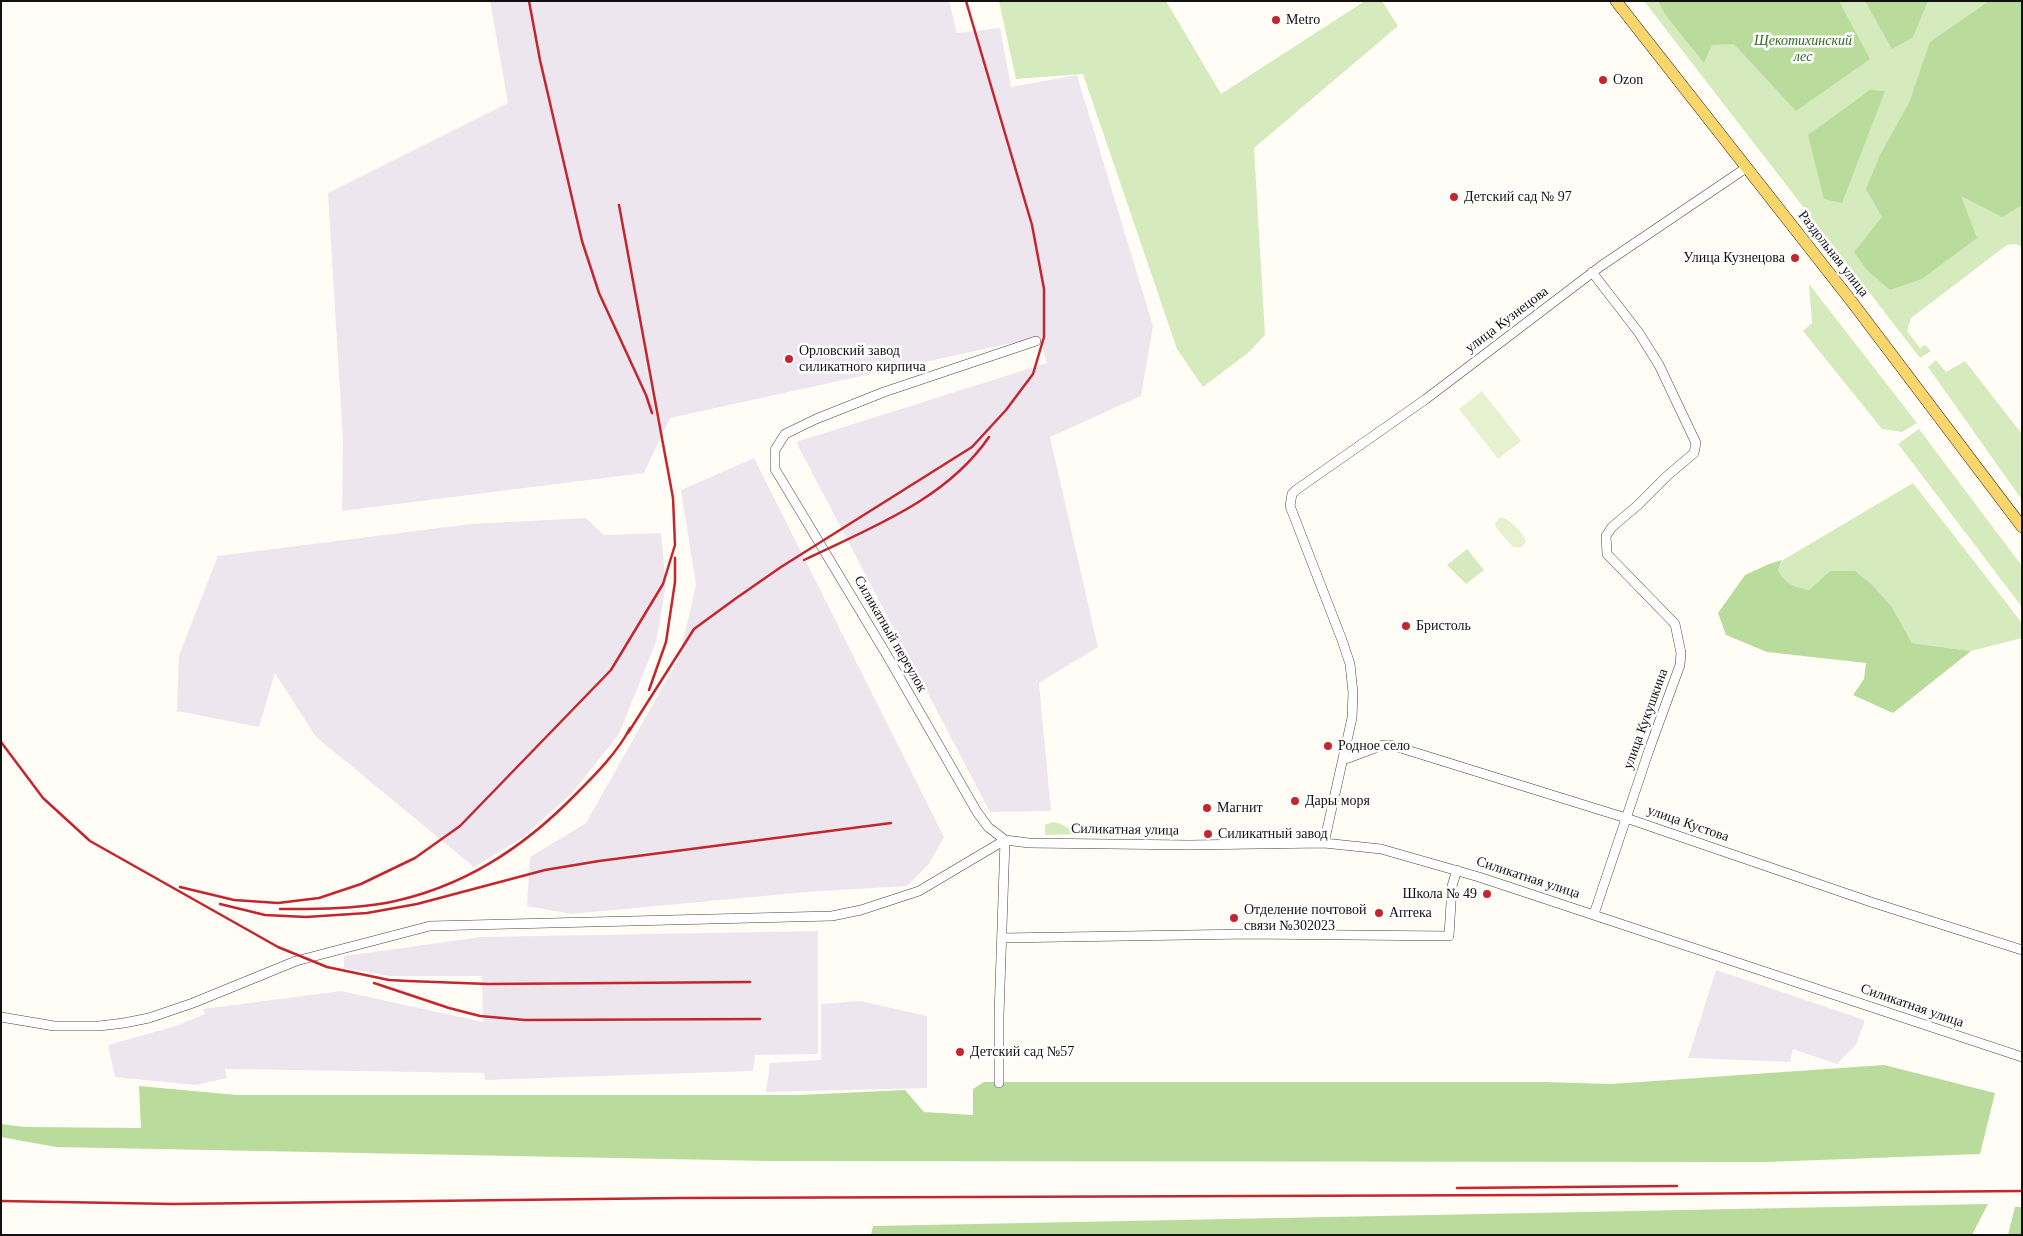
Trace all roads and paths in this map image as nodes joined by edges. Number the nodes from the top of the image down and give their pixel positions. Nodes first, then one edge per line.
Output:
1 (1616, 1) edge
2 (1746, 168) junction
3 (1592, 272) junction
4 (1036, 340) dead end
5 (2022, 527) edge
6 (1343, 760) junction
7 (1626, 818) junction
8 (1005, 840) junction
9 (1324, 843) junction
10 (1457, 870) junction
11 (1594, 914) junction
12 (1002, 938) junction
13 (2022, 950) edge
14 (1, 1018) edge
15 (2022, 1057) edge
16 (999, 1083) dead end

1 - 2 main road, Раздольная улица
2 - 3 street, улица Кузнецова
2 - 5 main road, Раздольная улица
3 - 6 street, улица Кузнецова
3 - 7 street, улица Кукушкина
4 - 8 street, Силикатный переулок
6 - 7 street, улица Кустова
6 - 9 street
7 - 11 street, улица Кукушкина
7 - 13 street, улица Кустова
8 - 9 street, Силикатная улица
8 - 12 street
8 - 14 street
9 - 10 street, Силикатная улица
10 - 11 street, Силикатная улица
10 - 12 street
11 - 15 street, Силикатная улица
12 - 16 street

